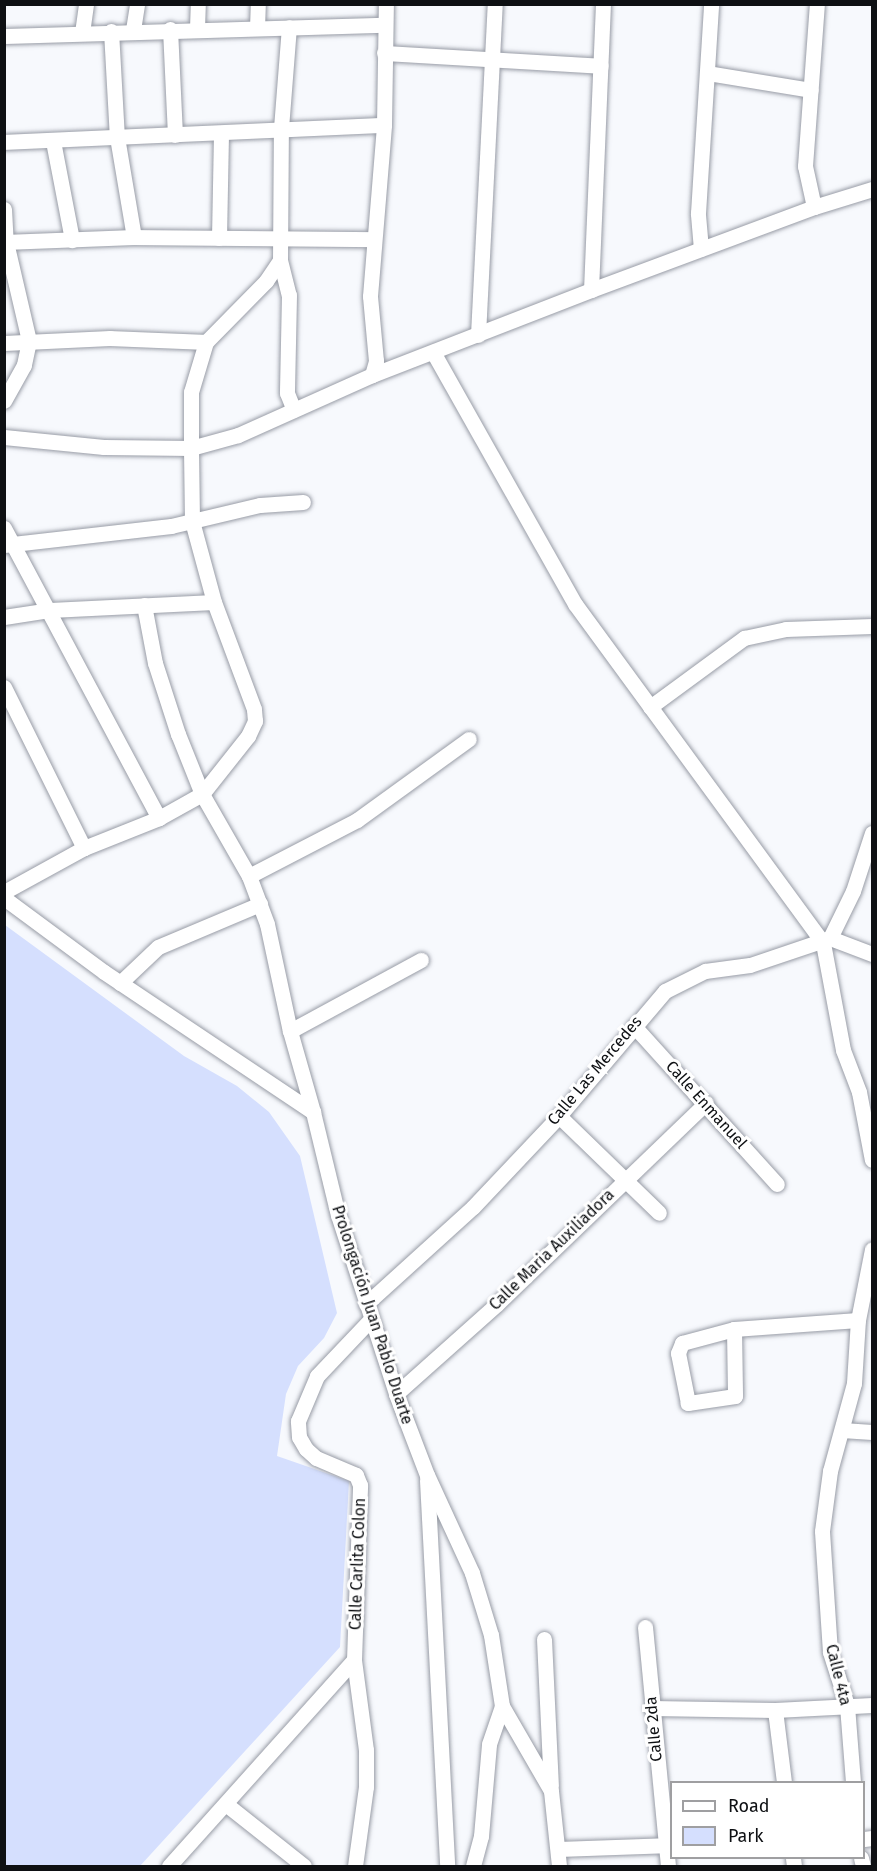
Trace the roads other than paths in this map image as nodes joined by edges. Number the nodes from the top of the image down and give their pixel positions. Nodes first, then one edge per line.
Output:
1 (86, 4) edge
2 (137, 4) edge
3 (198, 4) edge
4 (258, 4) edge
5 (386, 4) edge
6 (495, 4) edge
7 (603, 4) edge
8 (711, 4) edge
9 (817, 4) edge
10 (385, 26) junction
11 (289, 27) junction
12 (170, 28) junction
13 (197, 28) junction
14 (257, 28) junction
15 (133, 30) junction
16 (111, 32) junction
17 (82, 33) junction
18 (4, 36) edge
19 (384, 53) junction
20 (492, 57) junction
21 (601, 66) junction
22 (708, 73) junction
23 (811, 90) junction
24 (384, 125) junction
25 (281, 128) junction
26 (221, 133) junction
27 (175, 135) junction
28 (117, 137) junction
29 (53, 141) junction
30 (4, 142) edge
31 (873, 189) edge
32 (814, 207) junction
33 (4, 209) edge
34 (135, 237) junction
35 (281, 237) junction
36 (219, 238) junction
37 (374, 239) junction
38 (72, 240) junction
39 (5, 242) edge
40 (701, 249) junction
41 (280, 260) junction
42 (591, 290) junction
43 (478, 335) junction
44 (28, 341) junction
45 (4, 342) edge
46 (206, 342) junction
47 (433, 352) junction
48 (374, 368) junction
49 (4, 401) edge
50 (294, 410) junction
51 (4, 437) edge
52 (191, 448) junction
53 (303, 502) dead end
54 (192, 521) junction
55 (4, 528) edge
56 (9, 545) edge
57 (214, 602) junction
58 (144, 605) junction
59 (50, 610) junction
60 (4, 617) edge
61 (873, 626) edge
62 (4, 687) edge
63 (650, 707) junction
64 (469, 739) dead end
65 (202, 794) junction
66 (159, 818) junction
67 (873, 833) edge
68 (84, 848) junction
69 (249, 876) junction
70 (4, 892) edge
71 (4, 898) edge
72 (260, 904) junction
73 (827, 940) junction
74 (873, 954) edge
75 (421, 960) dead end
76 (120, 983) junction
77 (634, 1026) junction
78 (290, 1031) junction
79 (706, 1103) junction
80 (313, 1112) junction
81 (559, 1116) junction
82 (873, 1160) edge
83 (623, 1181) junction
84 (777, 1184) dead end
85 (659, 1213) dead end
86 (873, 1249) edge
87 (368, 1312) junction
88 (858, 1320) junction
89 (734, 1329) junction
90 (396, 1394) junction
91 (842, 1430) junction
92 (873, 1432) edge
93 (427, 1476) junction
94 (645, 1627) dead end
95 (544, 1639) dead end
96 (354, 1660) junction
97 (847, 1705) junction
98 (873, 1705) edge
99 (502, 1706) junction
100 (651, 1708) junction
101 (775, 1710) junction
102 (784, 1781) edge
103 (853, 1781) edge
104 (551, 1791) junction
105 (227, 1805) junction
106 (668, 1845) edge
107 (558, 1849) junction
108 (169, 1866) edge
109 (304, 1866) edge
110 (355, 1866) edge
111 (447, 1866) edge
112 (473, 1866) edge
113 (559, 1866) edge
114 (668, 1866) edge

1 - 17 street
2 - 15 street
3 - 13 street
4 - 14 street
5 - 10 street
6 - 20 street
7 - 21 street
8 - 22 street
9 - 23 street
10 - 11 street
10 - 19 street
11 - 14 street
11 - 25 street
12 - 13 street
12 - 15 street
12 - 27 street
13 - 14 street
15 - 16 street
16 - 17 street
16 - 28 street
17 - 18 street
19 - 20 street
19 - 24 street
20 - 21 street
20 - 43 street
21 - 42 street
22 - 23 street
22 - 40 street
23 - 32 street
24 - 25 street
24 - 37 street
25 - 26 street
25 - 35 street
26 - 27 street
26 - 36 street
27 - 28 street
28 - 29 street
28 - 34 street
29 - 30 street
29 - 38 street
31 - 32 street
32 - 40 street
33 - 39 street
34 - 36 street
34 - 38 street
35 - 36 street
35 - 37 street
35 - 41 street
37 - 48 street
38 - 39 street
39 - 44 street
40 - 42 street
41 - 46 street
41 - 50 street
42 - 43 street
43 - 47 street
44 - 45 street
44 - 46 street
44 - 49 street
46 - 52 street
47 - 48 street
47 - 63 street
48 - 50 street
50 - 52 street
51 - 52 street
52 - 54 street
53 - 54 street
54 - 56 street
54 - 57 street
55 - 56 street
56 - 59 street
57 - 58 street
57 - 65 street
58 - 59 street
58 - 65 street, Prolongación Juan Pablo Duarte
59 - 60 street
59 - 66 street
61 - 63 street
62 - 68 street
63 - 73 street
64 - 69 street
65 - 66 street
65 - 69 street, Prolongación Juan Pablo Duarte
66 - 68 street
67 - 73 street
68 - 70 street
69 - 72 street, Prolongación Juan Pablo Duarte
71 - 76 street
72 - 76 street
72 - 78 street, Prolongación Juan Pablo Duarte
73 - 74 street
73 - 77 street, Calle Las Mercedes
73 - 82 street
75 - 78 street
76 - 80 street
77 - 79 street, Calle Enmanuel
77 - 81 street, Calle Las Mercedes
78 - 80 street, Prolongación Juan Pablo Duarte
79 - 83 street, Calle Maria Auxiliadora
79 - 84 street, Calle Enmanuel
80 - 87 street, Prolongación Juan Pablo Duarte
81 - 83 street
81 - 87 street, Calle Las Mercedes
83 - 85 street
83 - 90 street, Calle Maria Auxiliadora
86 - 88 street, Calle 4ta
87 - 90 street, Prolongación Juan Pablo Duarte
87 - 96 street, Calle Carlita Colon
88 - 89 street
88 - 91 street, Calle 4ta
89 - 89 street
90 - 93 street, Prolongación Juan Pablo Duarte
91 - 92 street
91 - 97 street, Calle 4ta
93 - 99 street, Prolongación Juan Pablo Duarte
93 - 111 street
94 - 100 street, Calle 2da
95 - 104 street
96 - 105 street
96 - 110 street, Calle Carlita Colon
97 - 98 street
97 - 101 street
97 - 103 street, Calle 4ta
99 - 104 street, Prolongación Juan Pablo Duarte
99 - 112 street
100 - 101 street
100 - 106 street, Calle 2da
101 - 102 street
104 - 107 street, Prolongación Juan Pablo Duarte
105 - 108 street
105 - 109 street
106 - 107 street
106 - 114 street, Calle 2da
107 - 113 street, Prolongación Juan Pablo Duarte

